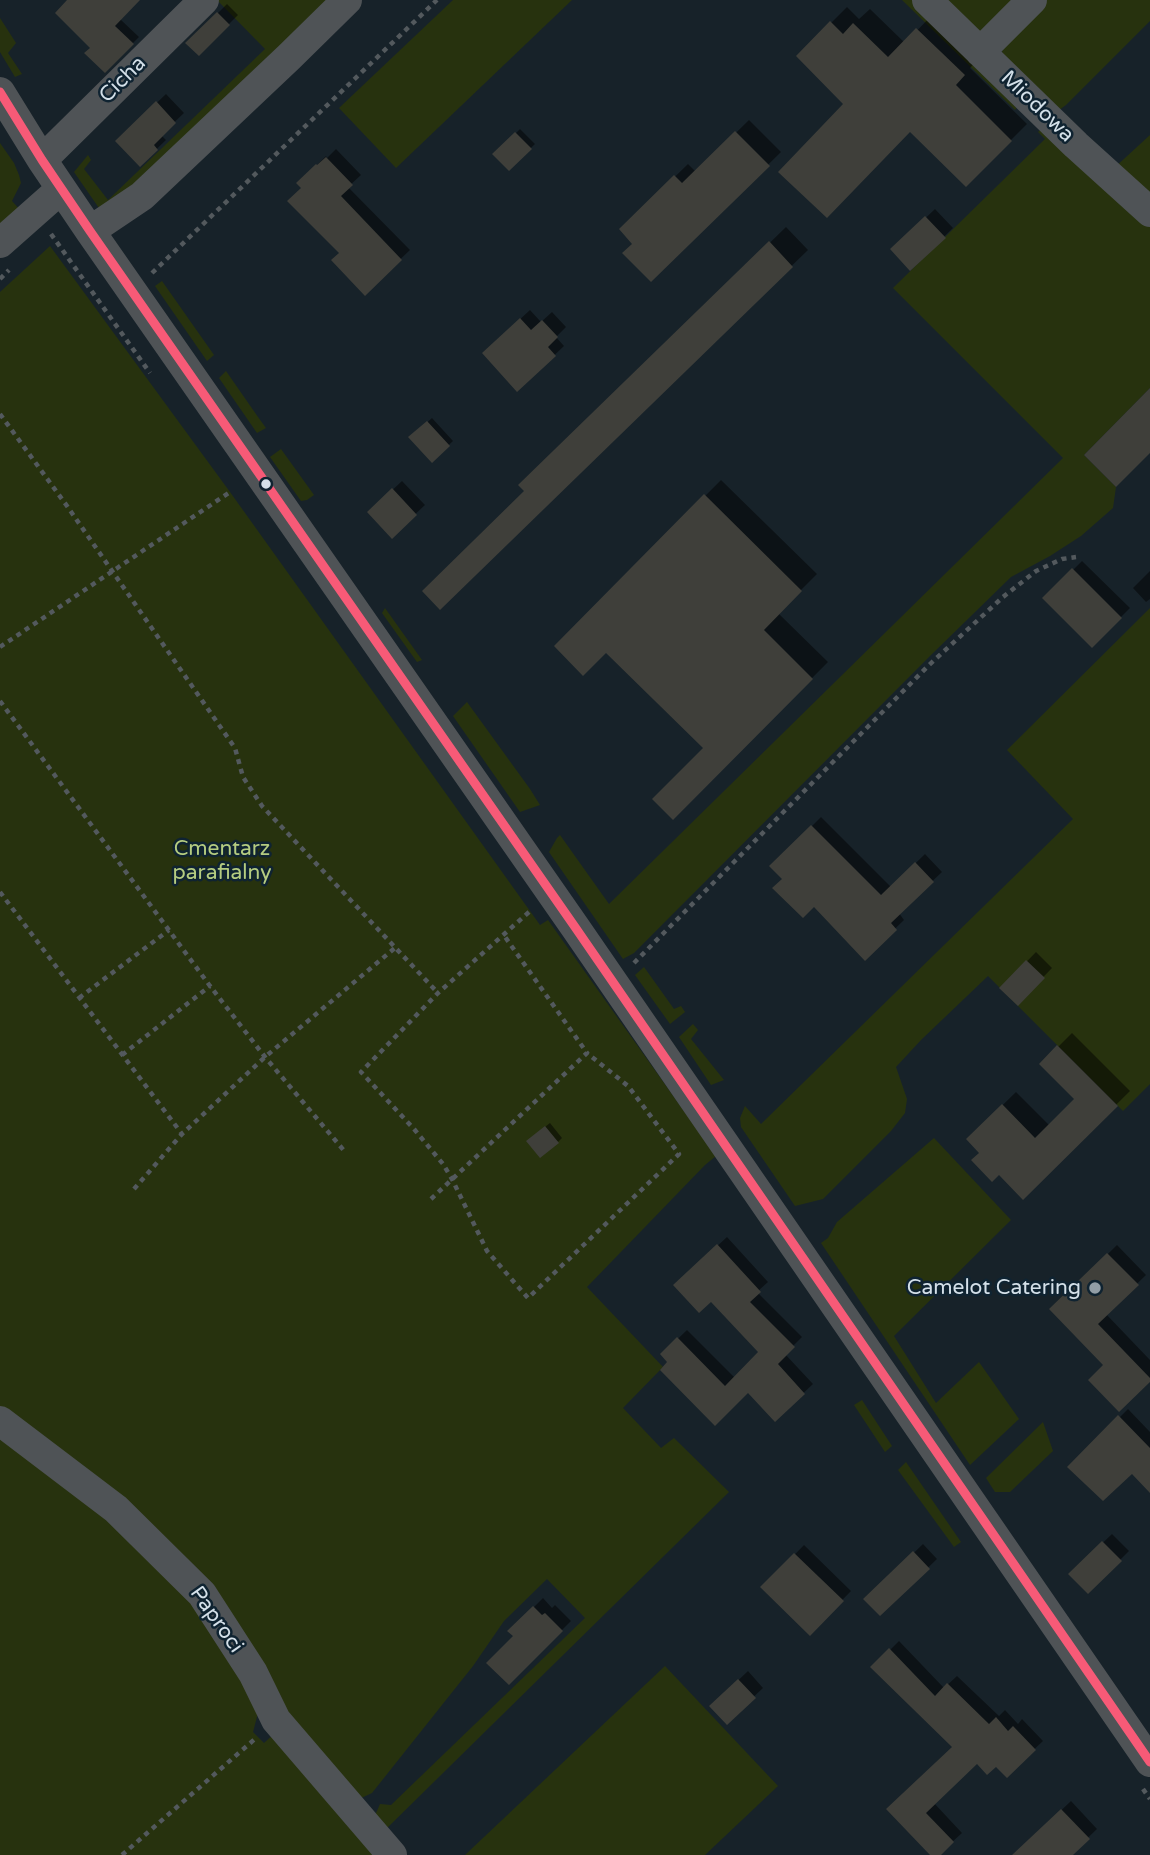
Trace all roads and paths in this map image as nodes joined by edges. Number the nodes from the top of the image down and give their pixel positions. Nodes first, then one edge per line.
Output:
1 (205, 0) edge
2 (347, 0) edge
3 (437, 0) edge
4 (927, 0) edge
5 (1032, 0) edge
6 (980, 52) junction
7 (0, 92) edge
8 (42, 160) junction
9 (61, 189) junction
10 (1150, 212) edge
11 (90, 231) junction
12 (0, 243) edge
13 (129, 288) junction
14 (0, 414) edge
15 (230, 492) dead end
16 (1076, 557) dead end
17 (111, 572) junction
18 (0, 647) edge
19 (0, 701) edge
20 (0, 892) edge
21 (550, 892) junction
22 (169, 930) junction
23 (503, 934) junction
24 (396, 947) junction
25 (612, 981) junction
26 (210, 986) junction
27 (438, 993) junction
28 (79, 999) junction
29 (587, 1053) junction
30 (122, 1055) junction
31 (265, 1057) junction
32 (182, 1134) junction
33 (346, 1153) dead end
34 (452, 1179) junction
35 (134, 1189) dead end
36 (431, 1199) dead end
37 (0, 1422) edge
38 (276, 1720) junction
39 (1150, 1762) edge
40 (122, 1855) edge
41 (392, 1855) edge

1 - 8 street, Cicha
2 - 11 street
3 - 13 path
4 - 6 street, Miodowa
5 - 6 street
6 - 10 street, Miodowa
7 - 8 street
8 - 9 street
9 - 11 street
9 - 12 street
11 - 13 street
13 - 21 street
14 - 17 path
15 - 17 path
16 - 25 path
17 - 18 path
17 - 24 path
19 - 22 path
20 - 28 path
21 - 23 path
21 - 25 street
22 - 26 path
22 - 28 path
23 - 27 path
23 - 29 path
24 - 27 path
24 - 31 path
25 - 39 street
26 - 30 path
26 - 31 path
27 - 34 path
28 - 30 path
29 - 34 path
29 - 34 path
30 - 32 path
31 - 32 path
31 - 33 path
32 - 35 path
34 - 36 path
37 - 38 street, Paproci
38 - 40 path
38 - 41 street, Paproci

